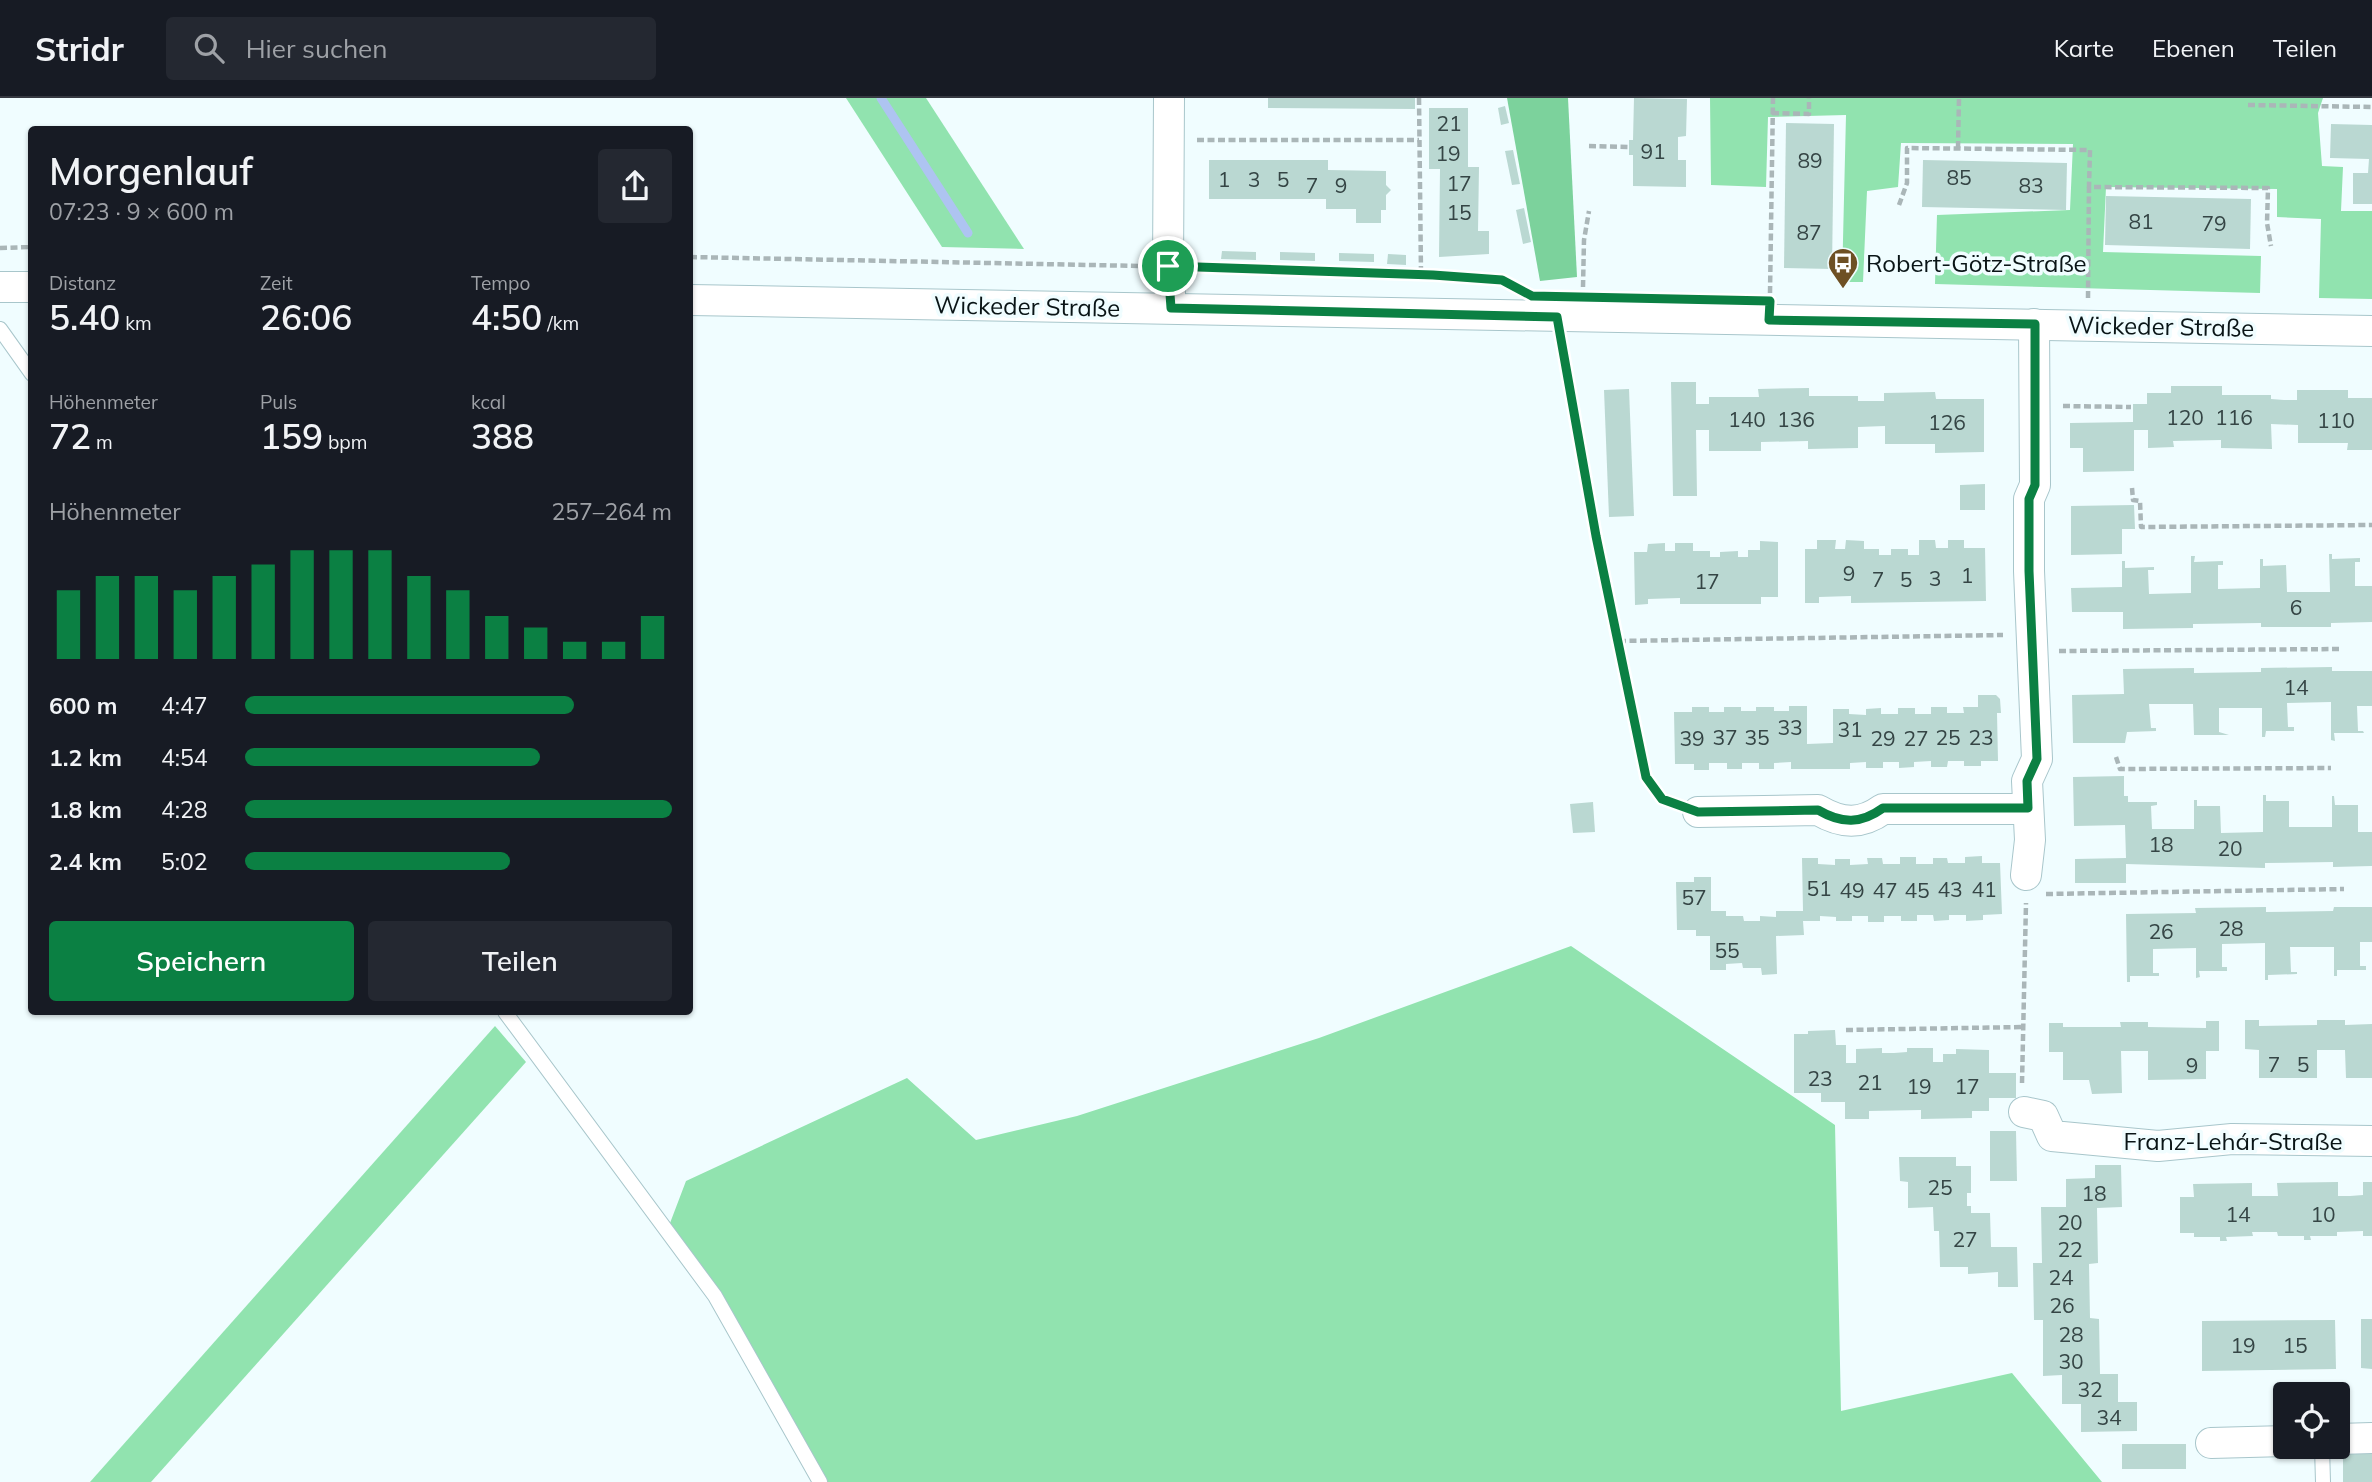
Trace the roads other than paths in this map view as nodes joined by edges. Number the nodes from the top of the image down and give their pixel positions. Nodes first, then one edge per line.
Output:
1 (1168, 98) edge
2 (0, 287) edge
3 (28, 287) edge
4 (693, 300) edge
5 (1171, 308) junction
6 (2035, 324) junction
7 (0, 329) edge
8 (2372, 331) edge
9 (28, 368) edge
10 (2028, 808) junction
11 (1698, 812) road end
12 (2033, 888) road end
13 (507, 1015) edge
14 (2024, 1112) road end
15 (2372, 1141) edge
16 (2372, 1438) edge
17 (2350, 1439) edge
18 (2273, 1442) edge
19 (2211, 1444) dead end
20 (2322, 1459) edge
21 (820, 1482) edge
22 (2323, 1482) edge

1 - 5 street
2 - 3 street
4 - 5 street, Wickeder Straße
5 - 6 street, Wickeder Straße
6 - 8 street, Wickeder Straße
6 - 10 street
7 - 9 lane
10 - 11 street
10 - 12 street
13 - 21 lane
14 - 15 street, Franz-Lehár-Straße
16 - 17 street
18 - 19 street
20 - 22 lane

